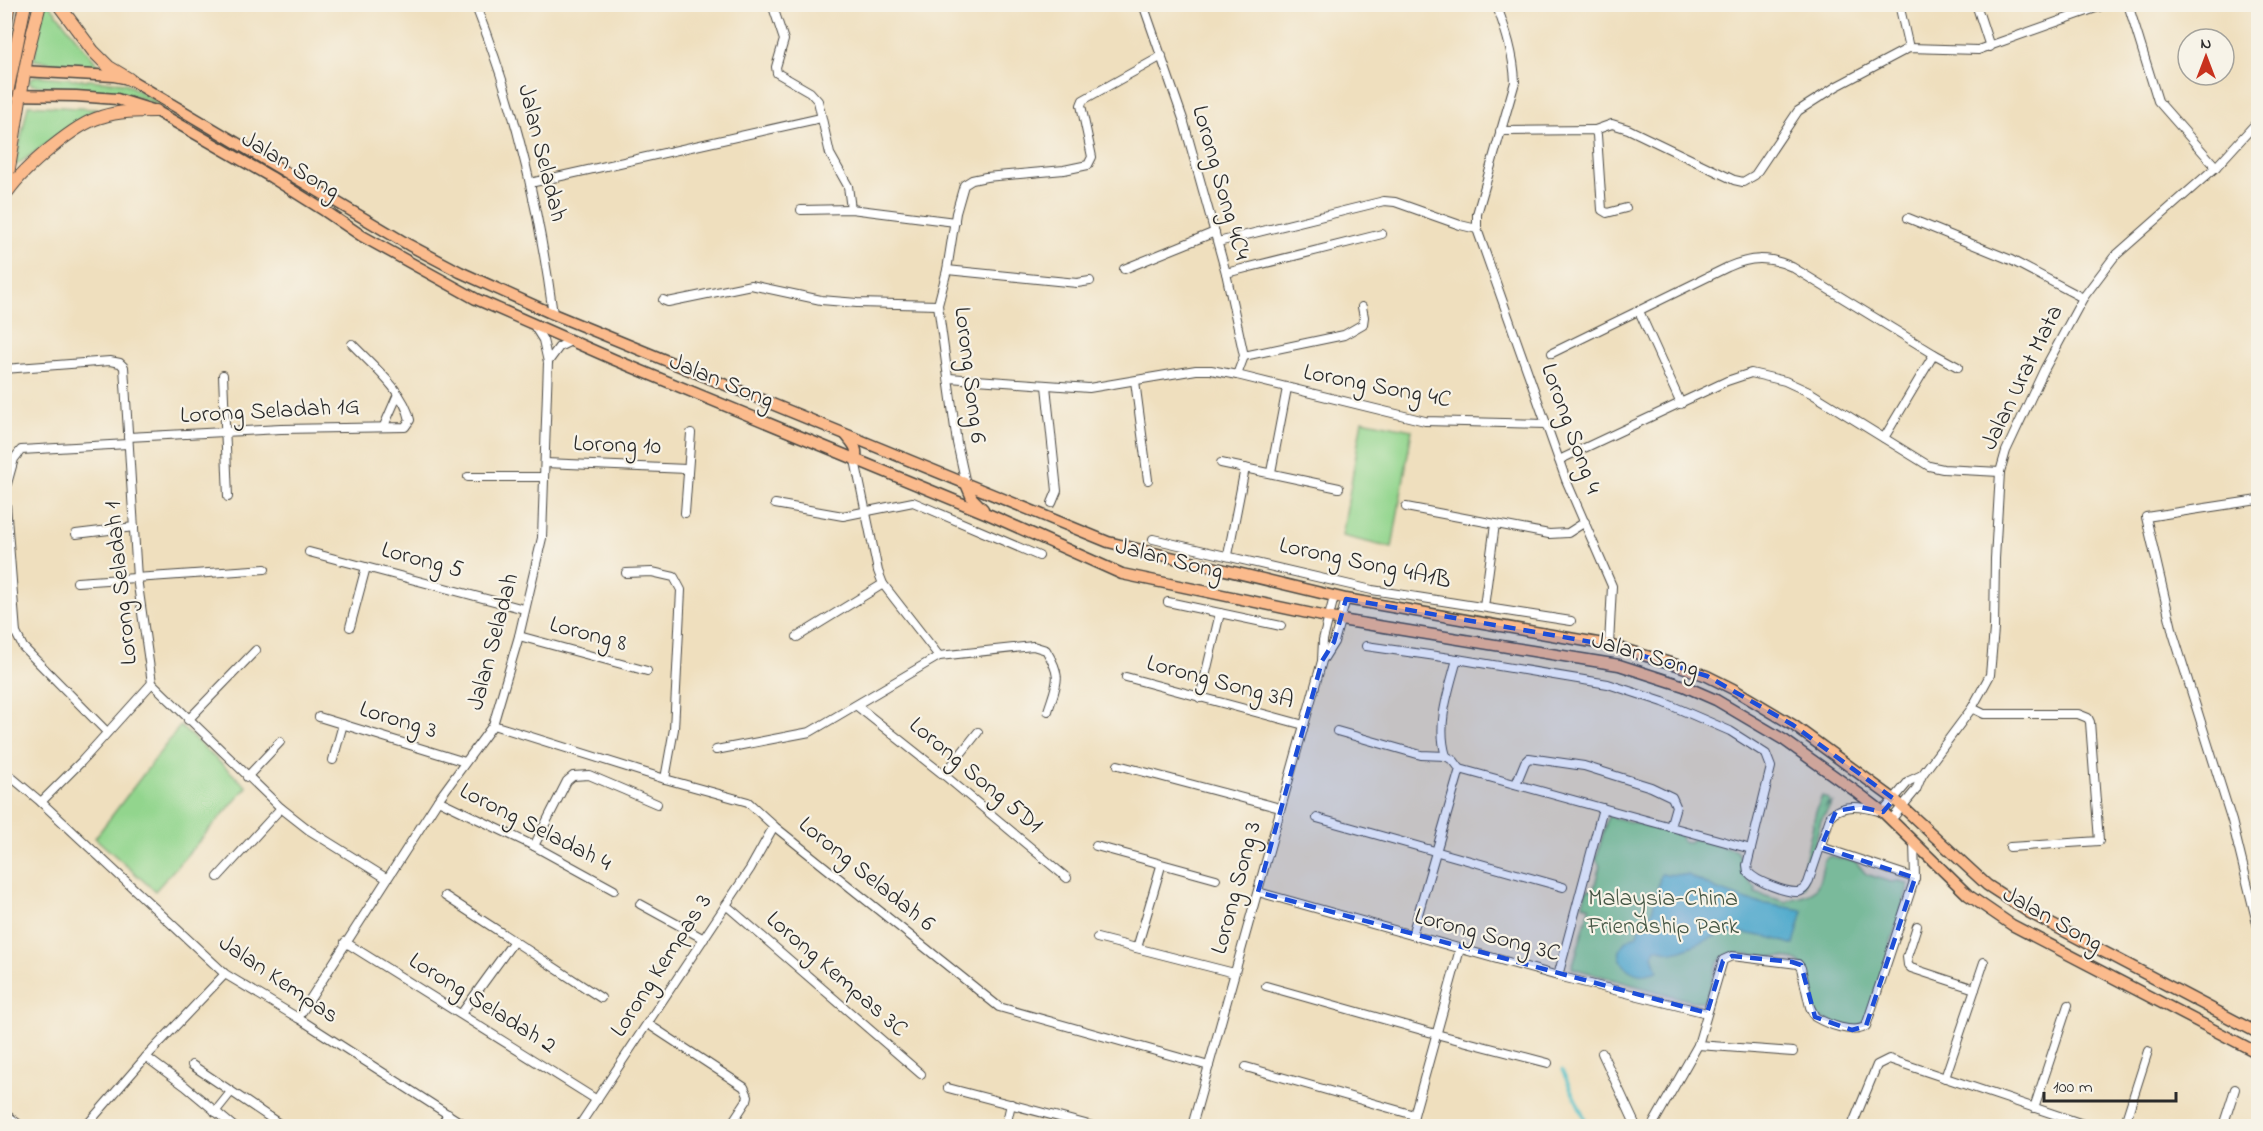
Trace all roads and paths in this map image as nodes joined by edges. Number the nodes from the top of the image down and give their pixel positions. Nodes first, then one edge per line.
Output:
1 (9, 4) edge
2 (25, 4) edge
3 (40, 4) edge
4 (58, 4) edge
5 (475, 4) edge
6 (772, 4) edge
7 (1143, 4) edge
8 (1496, 4) edge
9 (1899, 4) edge
10 (1976, 4) edge
11 (2107, 4) edge
12 (2128, 4) edge
13 (2095, 7) edge
14 (4, 33) edge
15 (1990, 47) junction
16 (1910, 48) junction
17 (27, 55) junction
18 (1162, 56) junction
19 (4, 64) edge
20 (4, 70) edge
21 (24, 71) junction
22 (129, 79) junction
23 (4, 95) edge
24 (21, 96) junction
25 (4, 108) edge
26 (156, 111) junction
27 (821, 118) junction
28 (2259, 121) edge
29 (1595, 130) junction
30 (4, 131) edge
31 (1500, 131) junction
32 (13, 142) junction
33 (2216, 167) junction
34 (530, 183) junction
35 (5, 197) edge
36 (1626, 208) dead end
37 (851, 209) junction
38 (801, 210) dead end
39 (1908, 218) dead end
40 (955, 222) junction
41 (1477, 229) junction
42 (1215, 232) junction
43 (1382, 234) dead end
44 (1218, 242) junction
45 (1124, 269) dead end
46 (947, 270) junction
47 (1226, 273) junction
48 (1090, 281) dead end
49 (2083, 298) junction
50 (663, 300) dead end
51 (938, 306) junction
52 (1362, 307) dead end
53 (1640, 311) junction
54 (553, 314) junction
55 (533, 324) junction
56 (571, 341) junction
57 (352, 344) dead end
58 (1552, 353) dead end
59 (1934, 354) junction
60 (1244, 356) junction
61 (548, 362) junction
62 (1958, 367) dead end
63 (4, 369) edge
64 (223, 375) dead end
65 (1238, 375) junction
66 (949, 378) junction
67 (1135, 381) junction
68 (1046, 386) junction
69 (1287, 388) junction
70 (398, 394) junction
71 (1681, 404) junction
72 (1546, 424) junction
73 (384, 426) junction
74 (691, 433) dead end
75 (226, 434) junction
76 (846, 435) junction
77 (1884, 438) junction
78 (128, 441) junction
79 (855, 460) junction
80 (1559, 460) junction
81 (545, 463) junction
82 (1221, 463) dead end
83 (1245, 468) junction
84 (687, 469) junction
85 (1271, 472) junction
86 (2001, 472) junction
87 (468, 477) dead end
88 (544, 477) junction
89 (1148, 480) dead end
90 (966, 484) junction
91 (1339, 488) dead end
92 (228, 497) dead end
93 (2259, 500) edge
94 (1052, 503) dead end
95 (775, 504) dead end
96 (1406, 507) dead end
97 (685, 513) dead end
98 (865, 513) junction
99 (990, 515) junction
100 (1585, 522) junction
101 (1495, 524) junction
102 (134, 527) junction
103 (76, 534) dead end
104 (1153, 539) dead end
105 (309, 552) dead end
106 (1228, 555) junction
107 (1039, 556) dead end
108 (366, 567) junction
109 (264, 569) dead end
110 (626, 573) dead end
111 (137, 578) junction
112 (77, 582) dead end
113 (883, 584) junction
114 (1334, 597) junction
115 (1346, 599) junction
116 (1168, 602) dead end
117 (1484, 607) junction
118 (524, 609) junction
119 (1220, 613) junction
120 (1329, 618) junction
121 (1341, 620) junction
122 (1571, 621) dead end
123 (1281, 626) dead end
124 (350, 627) dead end
125 (519, 636) junction
126 (797, 637) dead end
127 (1609, 645) junction
128 (1366, 646) dead end
129 (256, 650) dead end
130 (939, 656) junction
131 (1457, 659) junction
132 (1322, 661) junction
133 (647, 671) dead end
134 (1126, 677) dead end
135 (152, 683) junction
136 (1200, 698) junction
137 (857, 706) junction
138 (1972, 708) junction
139 (1048, 711) dead end
140 (319, 717) dead end
141 (188, 720) junction
142 (343, 724) junction
143 (493, 725) junction
144 (1304, 725) junction
145 (1337, 731) dead end
146 (108, 732) junction
147 (978, 732) dead end
148 (280, 742) dead end
149 (716, 750) dead end
150 (1446, 756) junction
151 (333, 760) dead end
152 (465, 762) junction
153 (1118, 765) dead end
154 (1460, 769) junction
155 (4, 771) edge
156 (944, 775) junction
157 (247, 777) junction
158 (665, 779) junction
159 (1516, 784) junction
160 (438, 800) junction
161 (41, 802) junction
162 (1898, 803) junction
163 (657, 804) dead end
164 (281, 808) junction
165 (1280, 808) junction
166 (1603, 808) junction
167 (1887, 816) junction
168 (1317, 818) dead end
169 (774, 826) junction
170 (1670, 827) junction
171 (1914, 842) junction
172 (534, 846) junction
173 (1096, 846) dead end
174 (1821, 847) junction
175 (2010, 847) dead end
176 (1751, 849) junction
177 (1436, 852) junction
178 (1161, 866) junction
179 (218, 877) dead end
180 (386, 878) junction
181 (1067, 878) dead end
182 (1916, 878) junction
183 (1216, 879) dead end
184 (1563, 887) dead end
185 (614, 890) dead end
186 (1258, 892) junction
187 (445, 896) dead end
188 (640, 904) dead end
189 (726, 905) junction
190 (1917, 926) dead end
191 (2259, 927) edge
192 (1412, 935) junction
193 (1097, 938) dead end
194 (704, 939) junction
195 (514, 941) junction
196 (345, 942) junction
197 (1137, 948) junction
198 (1460, 949) junction
199 (1984, 963) dead end
200 (1234, 973) junction
201 (225, 974) junction
202 (1558, 976) junction
203 (1266, 986) dead end
204 (1975, 989) junction
205 (601, 998) dead end
206 (2068, 1005) dead end
207 (1707, 1013) junction
208 (461, 1014) junction
209 (298, 1018) junction
210 (648, 1024) junction
211 (2259, 1033) edge
212 (1436, 1034) junction
213 (1698, 1045) junction
214 (2148, 1051) dead end
215 (1792, 1052) dead end
216 (1602, 1053) dead end
217 (2259, 1053) edge
218 (146, 1057) junction
219 (1548, 1063) dead end
220 (192, 1065) dead end
221 (1209, 1066) junction
222 (1246, 1068) dead end
223 (921, 1074) dead end
224 (1946, 1078) junction
225 (948, 1088) dead end
226 (2235, 1089) dead end
227 (231, 1092) junction
228 (597, 1100) junction
229 (1011, 1104) junction
230 (2034, 1108) junction
231 (216, 1112) junction
232 (4, 1113) edge
233 (448, 1114) junction
234 (1414, 1115) junction
235 (223, 1119) junction
236 (278, 1123) dead end
237 (21, 1126) edge
238 (86, 1126) edge
239 (216, 1126) edge
240 (233, 1126) edge
241 (441, 1126) edge
242 (466, 1126) edge
243 (579, 1126) edge
244 (730, 1126) edge
245 (1006, 1126) edge
246 (1093, 1126) edge
247 (1192, 1126) edge
248 (1410, 1126) edge
249 (1636, 1126) edge
250 (1652, 1126) edge
251 (1852, 1126) edge
252 (2089, 1126) edge
253 (2124, 1126) edge
254 (2223, 1126) edge

1 - 14 highway
2 - 25 highway, bridge
3 - 17 highway
4 - 22 highway
5 - 34 street, Jalan Seladah
6 - 27 street
7 - 18 street, Lorong Song 4C4
8 - 31 street
9 - 16 street
10 - 15 street
11 - 13 street
12 - 33 street
13 - 15 street
15 - 16 street
16 - 29 street
17 - 19 highway
17 - 21 highway
18 - 40 street, Lorong Song 6
18 - 42 street, Lorong Song 4C4
20 - 21 main road, Jalan Song
21 - 22 main road, Jalan Song
21 - 24 highway
22 - 54 main road, Jalan Song
23 - 24 main road, Jalan Song
24 - 26 main road, Jalan Song
24 - 32 highway
26 - 35 highway
26 - 55 main road, Jalan Song
27 - 34 street
27 - 37 street
28 - 33 street, Jalan Urat Mata
29 - 31 street
29 - 36 street
30 - 32 highway
31 - 41 street
32 - 35 highway
33 - 49 street, Jalan Urat Mata
34 - 54 street, Jalan Seladah
37 - 38 street
37 - 40 street
39 - 49 street
40 - 46 street, Lorong Song 6
41 - 44 street
41 - 72 street, Lorong Song 4
42 - 44 street, Lorong Song 4C4
42 - 45 street
43 - 47 street
44 - 47 street, Lorong Song 4C4
46 - 48 street
46 - 51 street, Lorong Song 6
47 - 60 street, Lorong Song 4C4
49 - 86 street, Jalan Urat Mata
50 - 51 street
51 - 66 street, Lorong Song 6
52 - 60 street
53 - 58 street
53 - 59 street
53 - 71 street
54 - 76 main road, Jalan Song
55 - 56 main road, Jalan Song
55 - 61 street, Jalan Seladah
56 - 61 street
56 - 79 main road, Jalan Song
57 - 70 street
59 - 62 street
59 - 77 street
60 - 65 street, Lorong Song 4C4
61 - 81 street, Jalan Seladah
63 - 78 street, Lorong Seladah 1
64 - 75 street
65 - 67 street, Lorong Song 4C
65 - 69 street, Lorong Song 4C
66 - 68 street, Lorong Song 4C
66 - 90 street, Lorong Song 6
67 - 68 street, Lorong Song 4C
67 - 89 street
68 - 94 street
69 - 72 street, Lorong Song 4C
69 - 85 street
70 - 73 street
70 - 73 street, Lorong Seladah 1G
71 - 77 street
71 - 80 street
72 - 80 street, Lorong Song 4
73 - 75 street, Lorong Seladah 1G
74 - 84 street
75 - 78 street, Lorong Seladah 1G
75 - 92 street
76 - 79 main road
76 - 90 main road, Jalan Song
77 - 86 street
78 - 102 street, Lorong Seladah 1
78 - 146 street, Lorong Seladah 1G
79 - 98 street
79 - 99 main road, Jalan Song
80 - 100 street, Lorong Song 4
81 - 84 street, Lorong 10
81 - 88 street, Jalan Seladah
82 - 83 street
83 - 85 street
83 - 106 street
84 - 97 street
85 - 91 street
86 - 138 street, Jalan Urat Mata
87 - 88 street
88 - 118 street, Jalan Seladah
90 - 99 main road
90 - 114 main road, Jalan Song
93 - 191 street
95 - 98 street
96 - 101 street
98 - 107 street
98 - 113 street
99 - 120 main road, Jalan Song
100 - 101 street
100 - 127 street, Lorong Song 4
101 - 117 street
102 - 103 street
102 - 111 street, Lorong Seladah 1
104 - 106 street, Lorong Song 4A1B
105 - 108 street, Lorong 5
106 - 117 street, Lorong Song 4A1B
108 - 118 street, Lorong 5
108 - 124 street
109 - 111 street
110 - 158 street
111 - 112 street
111 - 135 street, Lorong Seladah 1
113 - 126 street
113 - 130 street
114 - 115 main road, Jalan Song
114 - 120 street, Lorong Song 3
115 - 121 street, Lorong Song 3
115 - 127 main road, Jalan Song
116 - 119 street
117 - 122 street, Lorong Song 4A1B
118 - 125 street, Jalan Seladah
119 - 123 street
119 - 136 street
120 - 121 main road, Jalan Song
120 - 132 street, Lorong Song 3
121 - 132 street, Lorong Song 3
121 - 167 main road, Jalan Song
125 - 133 street, Lorong 8
125 - 143 street, Jalan Seladah
127 - 162 main road, Jalan Song
128 - 131 street
129 - 141 street
130 - 137 street
130 - 139 street
131 - 150 street
131 - 176 street
132 - 144 street, Lorong Song 3
134 - 136 street, Lorong Song 3A
135 - 141 street, Lorong Seladah 1
135 - 146 street
136 - 144 street, Lorong Song 3A
137 - 149 street
137 - 156 street, Lorong Song 5D1
138 - 162 street, Jalan Urat Mata
138 - 175 street
140 - 142 street, Lorong 3
141 - 157 street, Lorong Seladah 1
142 - 151 street
142 - 152 street, Lorong 3
143 - 152 street, Jalan Seladah
143 - 158 street, Lorong Seladah 6
144 - 165 street, Lorong Song 3
145 - 150 street
146 - 161 street
147 - 156 street
148 - 157 street
150 - 154 street
152 - 160 street, Jalan Seladah
153 - 165 street
154 - 159 street
154 - 177 street
155 - 161 street, Jalan Kempas
156 - 181 street, Lorong Song 5D1
157 - 164 street, Lorong Seladah 1
158 - 169 street, Lorong Seladah 6
159 - 166 street
159 - 170 street
160 - 172 street, Lorong Seladah 4
160 - 180 street, Jalan Seladah
161 - 201 street, Jalan Kempas
162 - 167 street, Jalan Urat Mata
162 - 211 main road, Jalan Song
163 - 172 street
164 - 179 street
164 - 180 street, Lorong Seladah 1
165 - 186 street, Lorong Song 3
166 - 170 street
166 - 202 street
167 - 171 main road, Jalan Song
167 - 174 street
168 - 177 street
169 - 189 street, Lorong Kempas 3
169 - 221 street, Lorong Seladah 6
170 - 176 street
171 - 182 street
171 - 217 main road, Jalan Song
172 - 185 street, Lorong Seladah 4
173 - 178 street
174 - 176 street
174 - 182 street
177 - 184 street
177 - 192 street
178 - 183 street
178 - 197 street
180 - 196 street, Jalan Seladah
182 - 207 street
186 - 192 street, Lorong Song 3C
186 - 200 street, Lorong Song 3
187 - 195 street
188 - 194 street
189 - 194 street, Lorong Kempas 3
189 - 223 street, Lorong Kempas 3C
190 - 204 street
192 - 198 street, Lorong Song 3C
193 - 197 street
194 - 210 street, Lorong Kempas 3
195 - 205 street
195 - 208 street
196 - 208 street, Lorong Seladah 2
196 - 209 street, Jalan Seladah
197 - 200 street
198 - 202 street, Lorong Song 3C
198 - 212 street
199 - 204 street
200 - 221 street, Lorong Song 3
201 - 209 street, Jalan Kempas
201 - 218 street
202 - 207 street, Lorong Song 3C
203 - 212 street
204 - 224 street
206 - 230 street
207 - 213 street
208 - 228 street, Lorong Seladah 2
209 - 233 street, Jalan Kempas
210 - 228 street, Lorong Kempas 3
210 - 244 street
212 - 219 street
212 - 234 street
213 - 215 street
213 - 250 street
214 - 253 street
216 - 249 street
218 - 231 street
218 - 238 street
220 - 227 street
221 - 247 street, Lorong Song 3
222 - 234 street
224 - 230 street
224 - 251 street
225 - 229 street
226 - 254 street
227 - 231 street
227 - 236 street
228 - 243 street, Lorong Kempas 3
229 - 245 street
229 - 246 street
230 - 252 street
231 - 235 street
232 - 237 street
233 - 241 street
233 - 242 street, Jalan Kempas
234 - 248 street
235 - 239 street
235 - 240 street

